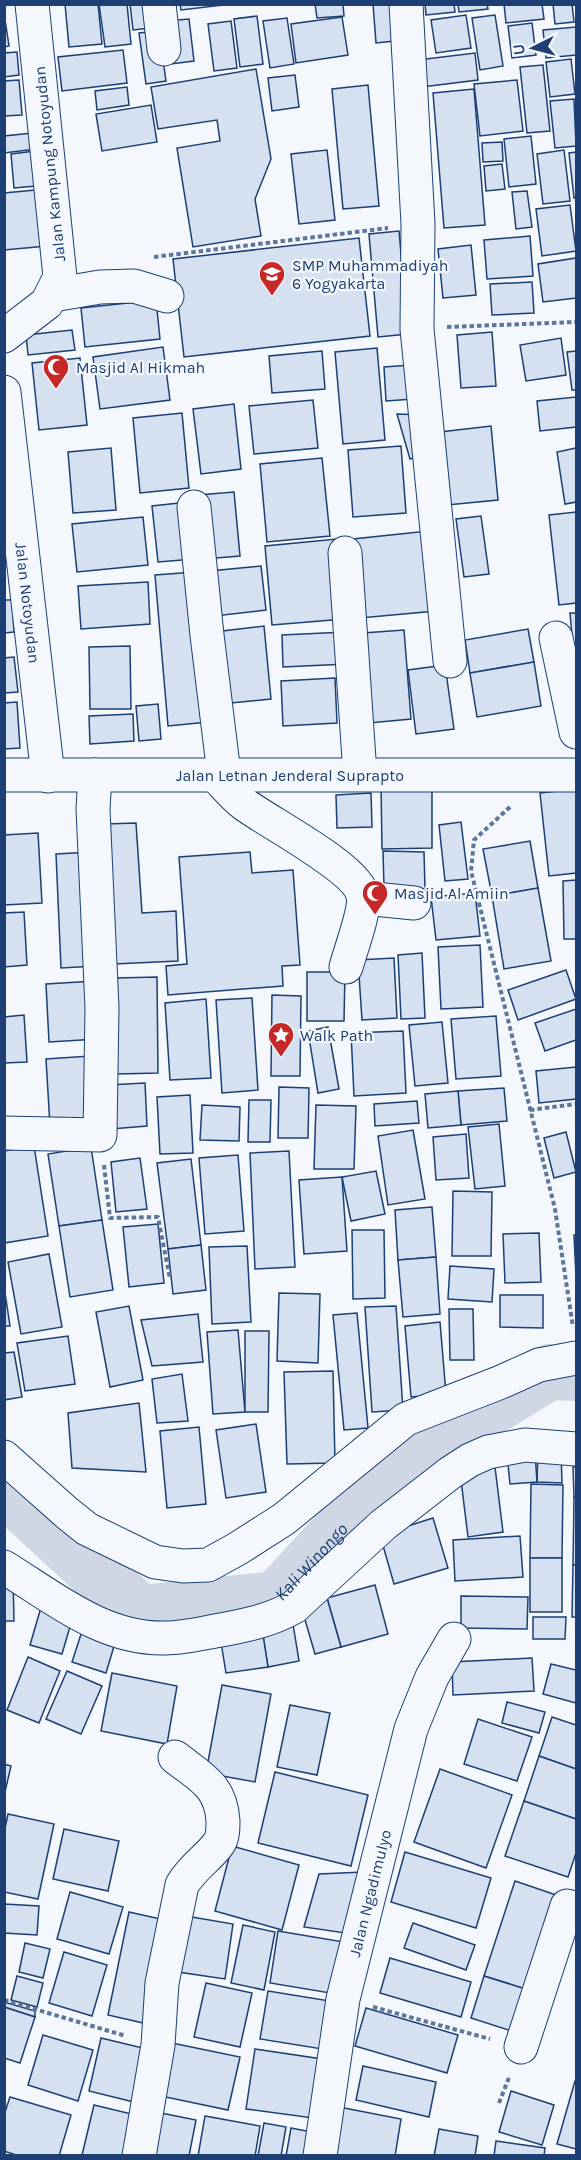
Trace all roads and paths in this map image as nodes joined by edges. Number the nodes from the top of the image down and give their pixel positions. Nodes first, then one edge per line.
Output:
1 (32, 4) edge
2 (159, 4) edge
3 (406, 4) edge
4 (164, 50) dead end
5 (418, 224) junction
6 (152, 257) dead end
7 (53, 295) junction
8 (167, 296) dead end
9 (576, 322) edge
10 (417, 328) junction
11 (4, 336) edge
12 (4, 392) edge
13 (194, 507) dead end
14 (345, 553) dead end
15 (15, 580) edge
16 (556, 638) dead end
17 (450, 661) dead end
18 (576, 732) edge
19 (219, 774) junction
20 (360, 774) junction
21 (95, 775) junction
22 (561, 775) edge
23 (4, 776) edge
24 (48, 776) junction
25 (364, 898) junction
26 (414, 903) dead end
27 (346, 968) dead end
28 (576, 1104) edge
29 (530, 1110) junction
30 (4, 1133) edge
31 (100, 1135) junction
32 (170, 1279) dead end
33 (574, 1342) edge
34 (576, 1449) edge
35 (4, 1457) edge
36 (4, 1567) edge
37 (454, 1638) dead end
38 (175, 1757) dead end
39 (572, 1907) edge
40 (344, 1999) junction
41 (4, 2000) edge
42 (158, 2045) junction
43 (521, 2047) joint
44 (139, 2156) edge
45 (320, 2156) edge

1 - 7 street, Jalan Kampung Notoyudan
2 - 4 street
3 - 5 street
5 - 6 path
5 - 10 street
7 - 8 street
7 - 11 street
9 - 10 path
10 - 17 street
12 - 15 street, Jalan Notoyudan
13 - 19 street
14 - 20 street
15 - 24 street, Jalan Notoyudan
16 - 18 street
19 - 20 street, Jalan Letnan Jenderal Suprapto
19 - 21 street, Jalan Letnan Jenderal Suprapto
19 - 25 street
20 - 22 street, Jalan Letnan Jenderal Suprapto
21 - 24 street, Jalan Letnan Jenderal Suprapto
21 - 31 street
22 - 29 path
23 - 24 street, Jalan Letnan Jenderal Suprapto
25 - 26 street
25 - 27 street
28 - 29 path
29 - 33 path
30 - 31 street
31 - 32 path
33 - 35 street
34 - 36 street
37 - 40 street, Jalan Ngadimulyo
38 - 42 street
39 - 43 street
40 - 43 path
40 - 45 street, Jalan Ngadimulyo
41 - 42 path
42 - 44 street

